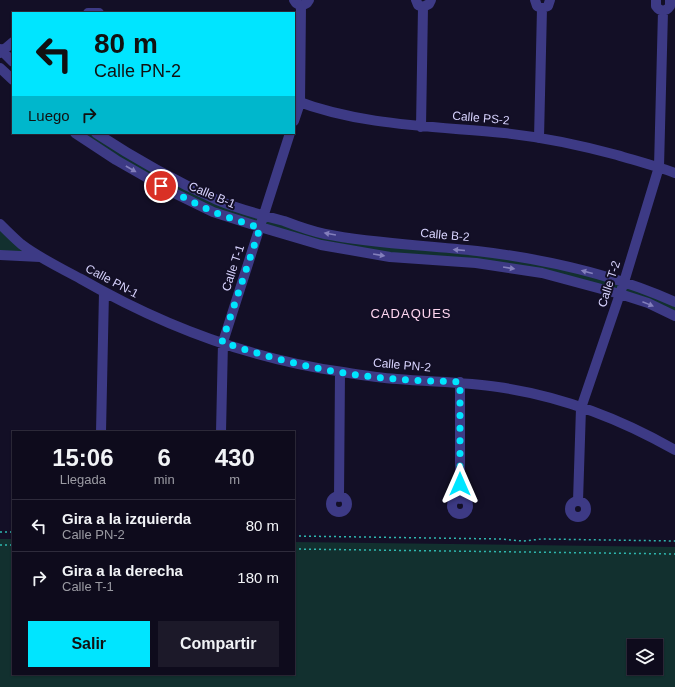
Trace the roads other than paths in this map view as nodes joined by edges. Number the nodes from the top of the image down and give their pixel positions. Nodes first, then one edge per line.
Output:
1 (535, 0) edge
2 (550, 0) edge
3 (656, 0) edge
4 (670, 0) edge
5 (302, 2) edge
6 (423, 2) edge
7 (542, 8) junction
8 (663, 11) junction
9 (12, 43) edge
10 (1, 50) edge
11 (12, 61) edge
12 (0, 68) edge
13 (12, 79) edge
14 (297, 102) edge
15 (295, 115) edge
16 (421, 127) junction
17 (77, 134) edge
18 (98, 134) edge
19 (290, 134) edge
20 (539, 138) junction
21 (124, 151) junction
22 (116, 160) junction
23 (659, 167) junction
24 (675, 173) edge
25 (264, 216) junction
26 (0, 224) edge
27 (260, 228) junction
28 (0, 255) edge
29 (42, 257) junction
30 (624, 282) junction
31 (104, 292) junction
32 (620, 294) junction
33 (675, 302) edge
34 (675, 316) edge
35 (222, 342) junction
36 (340, 372) junction
37 (460, 382) junction
38 (581, 408) junction
39 (101, 431) edge
40 (221, 431) edge
41 (675, 450) edge
42 (339, 497) dead end
43 (460, 498) dead end
44 (578, 501) dead end

1 - 7 street
2 - 7 street
3 - 8 street
4 - 8 street
5 - 14 street
6 - 16 street
7 - 20 street
8 - 23 street, Calle T-2
9 - 10 street
10 - 11 street
12 - 13 street
14 - 15 street
14 - 16 street, Calle PS-2
16 - 20 street, Calle PS-2
17 - 22 street, Calle B-1
18 - 21 street, Calle B-1
19 - 25 street, Calle T-1
20 - 23 street, Calle PS-2
21 - 22 street
21 - 25 street, Calle B-1
22 -> 27 street, Calle B-1
23 - 24 street, Calle PS-2
23 - 30 street, Calle T-2
25 - 27 street, Calle T-1
30 -> 25 street, Calle B-2
26 - 29 street, Calle PN-1
27 -> 32 street
27 - 35 street, Calle T-1
28 - 29 street
29 - 31 street, Calle PN-1
30 - 32 street, Calle T-2
30 - 33 street, Calle B-2
31 - 35 street, Calle PN-1
31 - 39 street
32 -> 34 street
32 - 38 street, Calle T-2
35 - 36 street, Calle PN-2
35 - 40 street, Calle T-1
36 - 37 street, Calle PN-2
36 - 42 street
37 - 38 street, Calle PN-2
37 - 43 street
38 - 41 street, Calle PN-2
38 - 44 street, Calle T-2

